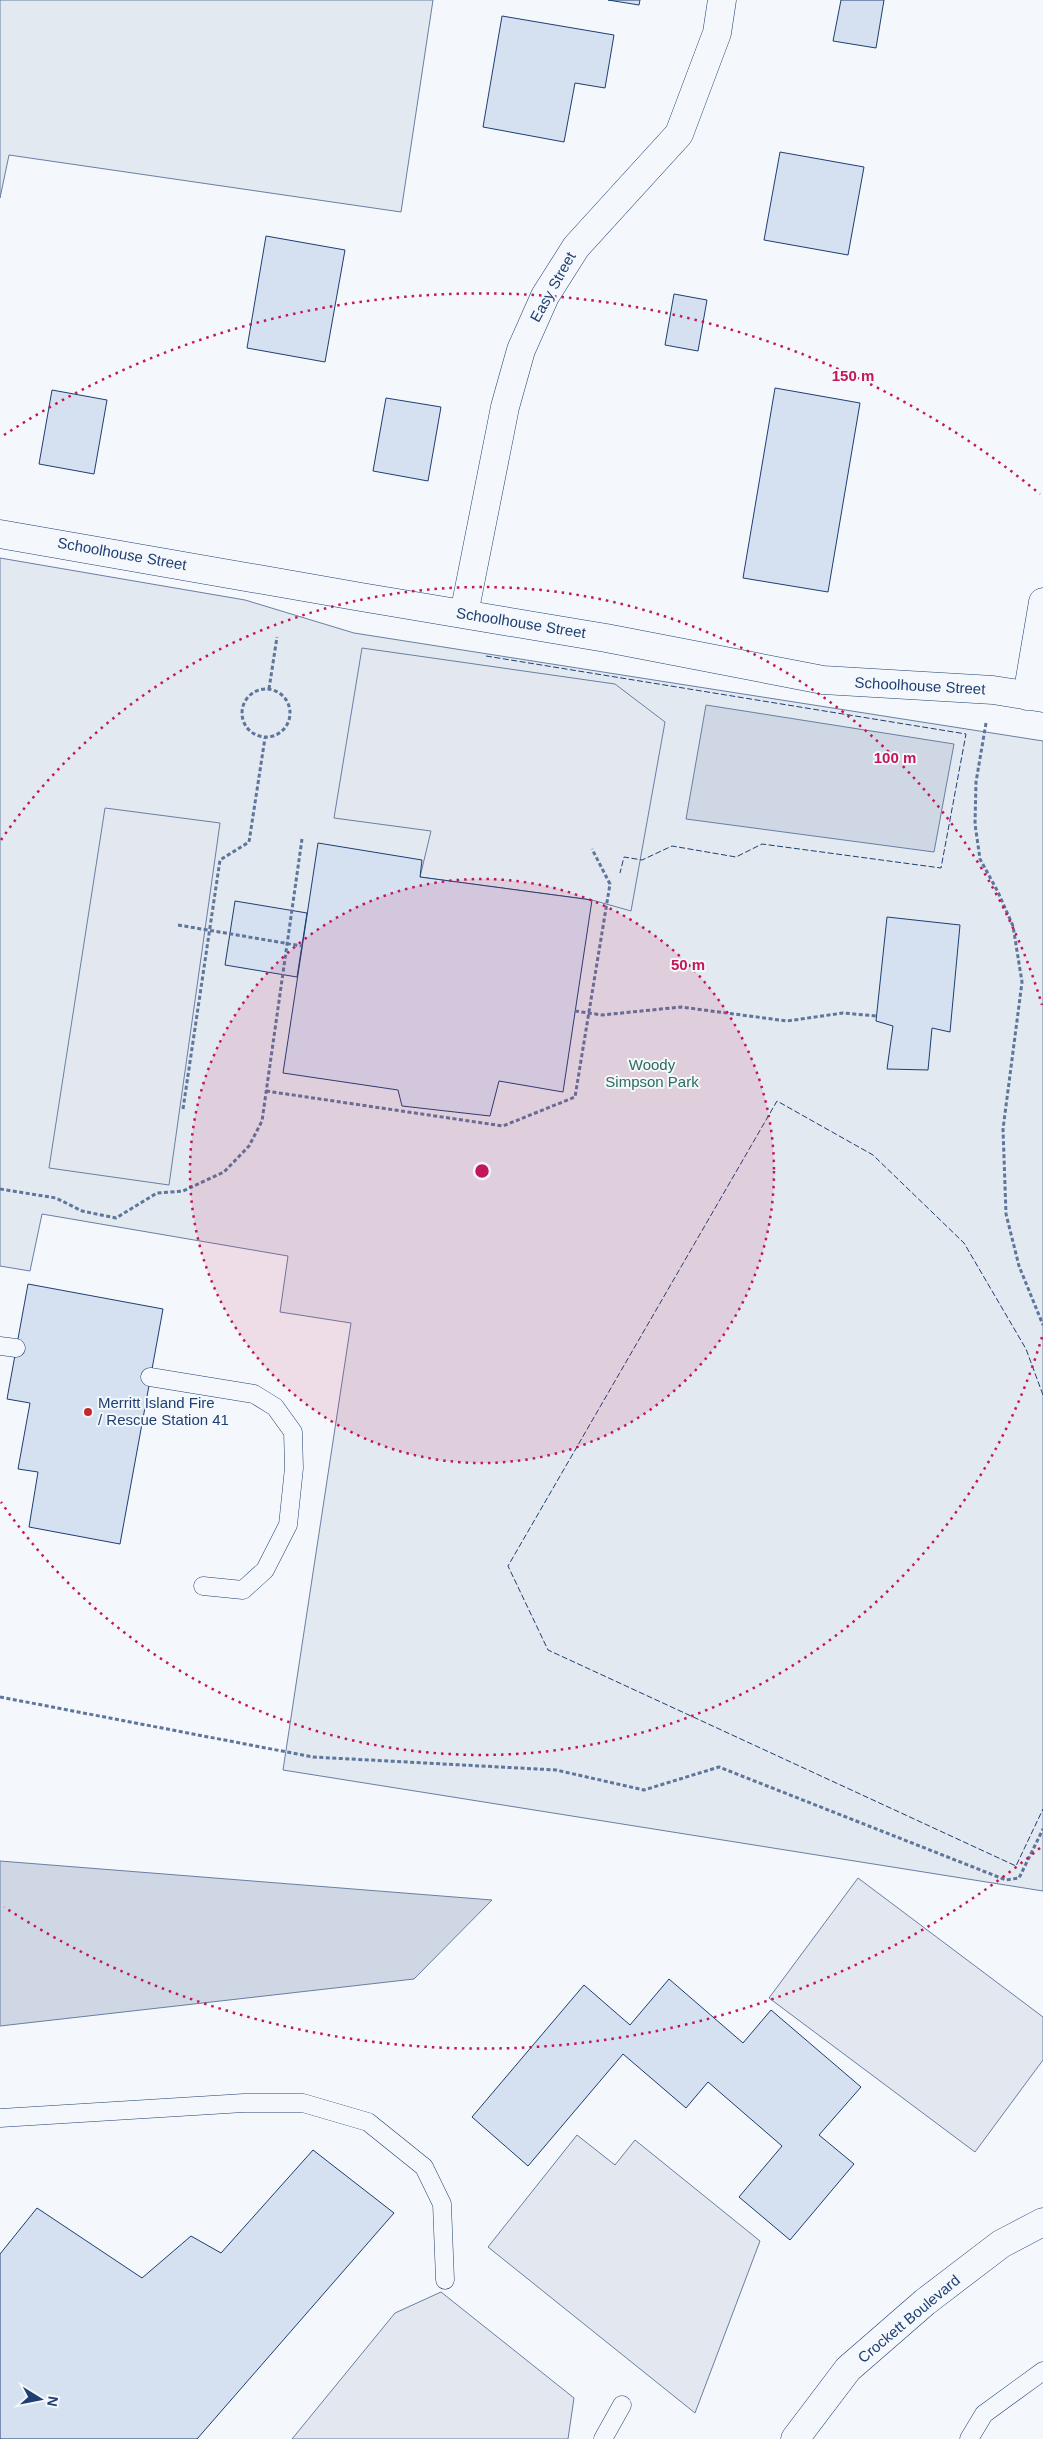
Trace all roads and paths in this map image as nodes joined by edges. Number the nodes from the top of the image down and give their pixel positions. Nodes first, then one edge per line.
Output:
1 (722, 0) edge
2 (0, 534) edge
3 (1043, 602) edge
4 (464, 614) junction
5 (277, 637) dead end
6 (269, 689) junction
7 (1035, 697) edge
8 (987, 716) dead end
9 (265, 738) junction
10 (302, 839) dead end
11 (592, 849) dead end
12 (178, 925) dead end
13 (209, 931) junction
14 (287, 943) junction
15 (302, 946) dead end
16 (575, 1011) dead end
17 (588, 1013) junction
18 (877, 1016) dead end
19 (266, 1091) junction
20 (183, 1109) dead end
21 (0, 1189) edge
22 (1043, 1325) edge
23 (150, 1377) dead end
24 (203, 1586) dead end
25 (0, 1697) edge
26 (1043, 1829) edge
27 (0, 2118) edge
28 (1043, 2222) edge
29 (444, 2280) dead end
30 (1043, 2371) edge
31 (622, 2404) dead end
32 (603, 2439) edge
33 (795, 2439) edge
34 (969, 2439) edge

1 - 4 street, Easy Street
2 - 4 street, Schoolhouse Street
3 - 7 street
4 - 7 street, Schoolhouse Street
5 - 6 path
6 - 9 path
6 - 9 path
8 - 22 path
9 - 13 path
10 - 14 path
11 - 17 path
12 - 13 path
13 - 14 path
13 - 20 path
14 - 15 path
14 - 19 path
16 - 17 path
17 - 18 path
17 - 19 path
19 - 21 path
23 - 24 lane
25 - 26 path
27 - 29 lane
28 - 33 street, Crockett Boulevard
30 - 34 lane
31 - 32 lane

